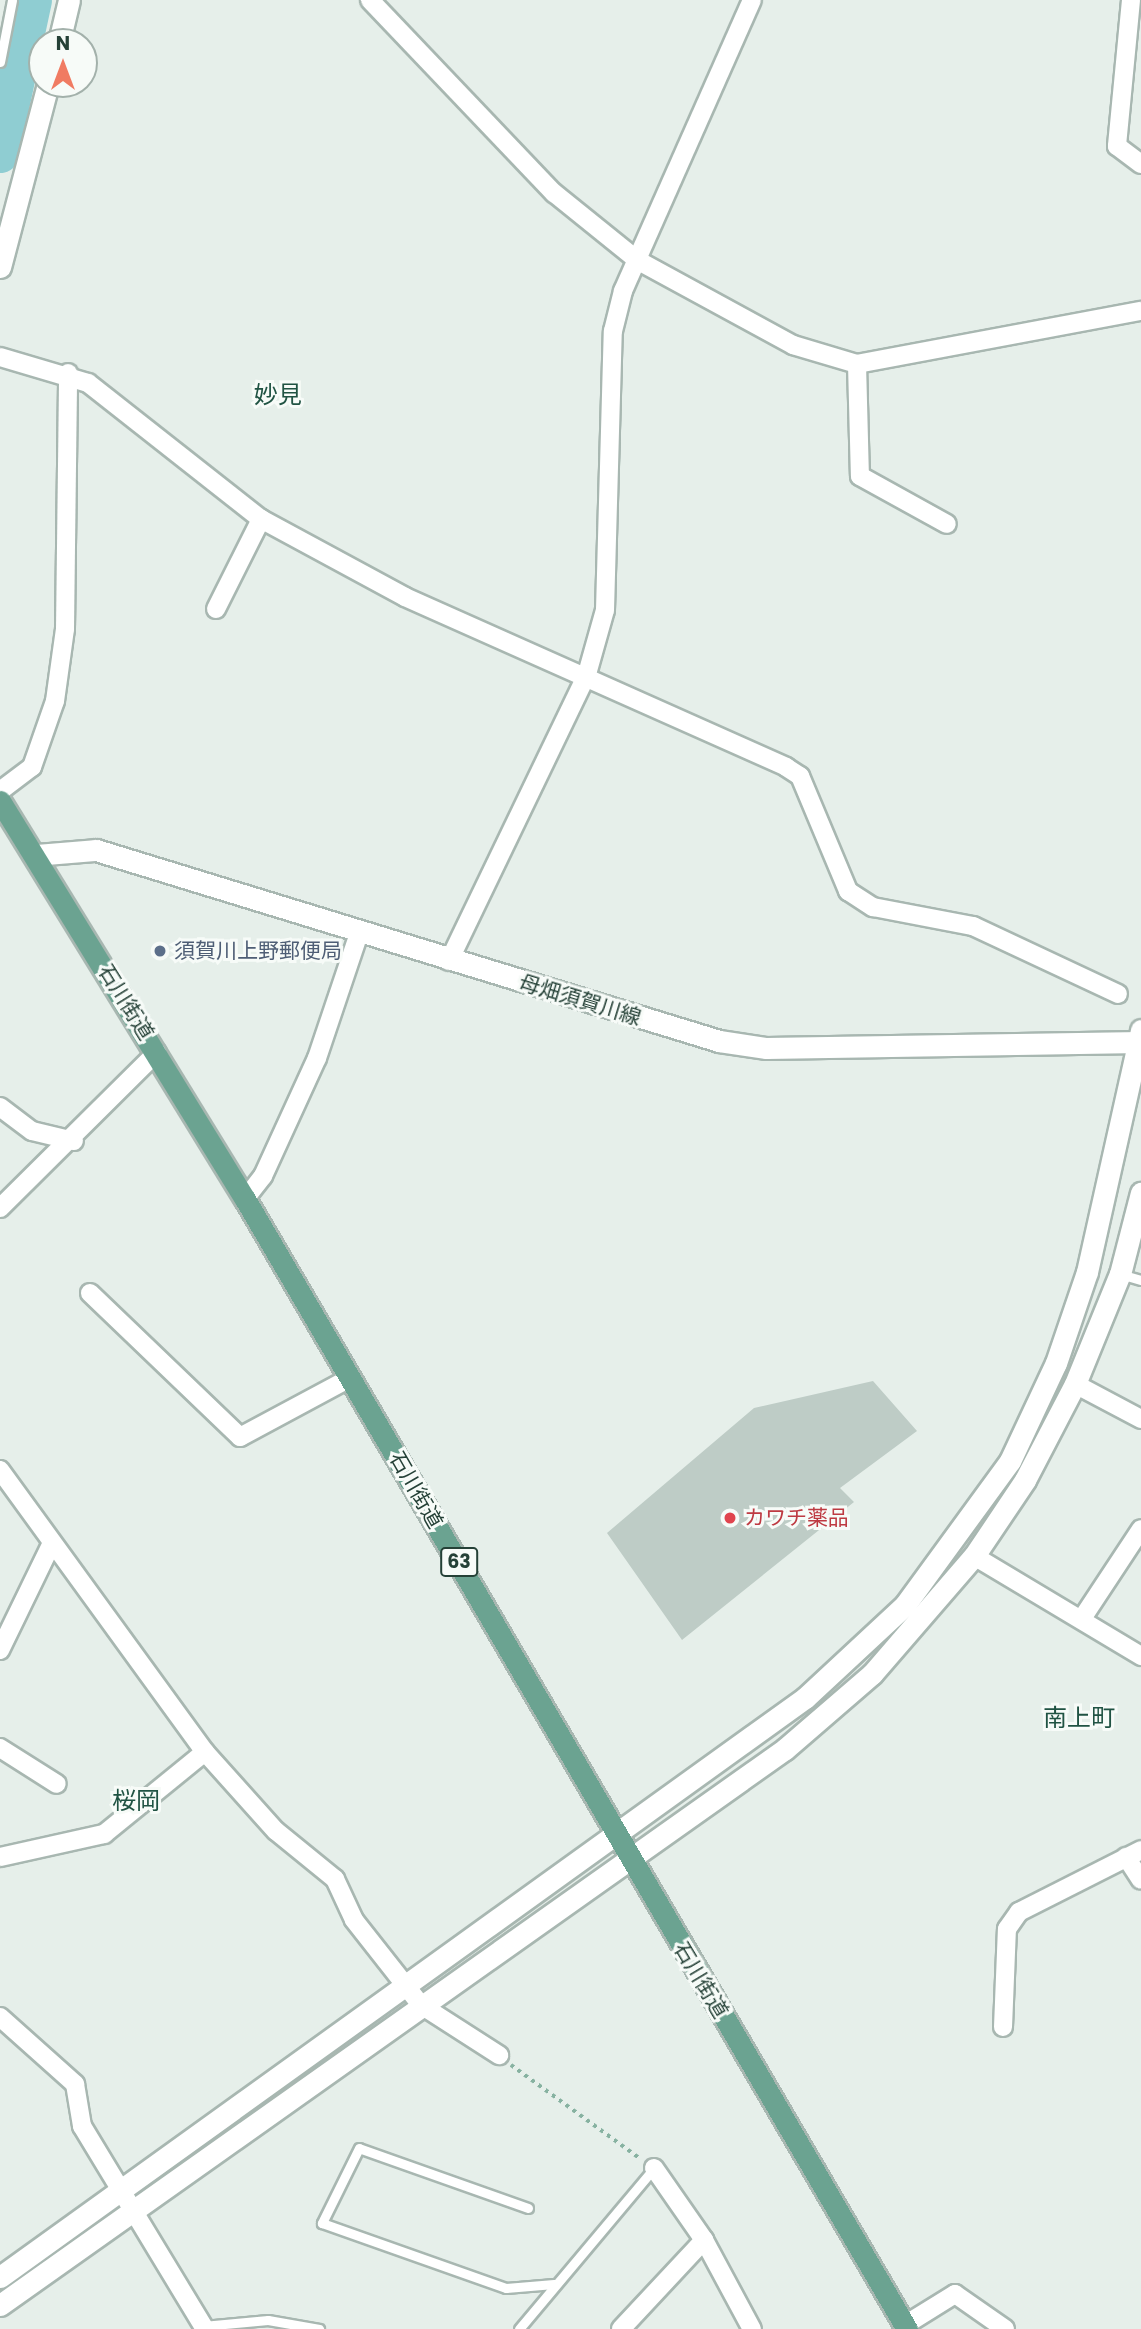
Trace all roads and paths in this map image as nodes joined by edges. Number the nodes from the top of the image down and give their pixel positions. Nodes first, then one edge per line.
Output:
1 (12, 0) edge
2 (69, 0) edge
3 (370, 0) edge
4 (752, 0) edge
5 (1131, 0) edge
6 (62, 28) edge
7 (0, 62) edge
8 (44, 98) edge
9 (1141, 164) edge
10 (638, 260) junction
11 (0, 267) edge
12 (1141, 311) edge
13 (0, 356) edge
14 (857, 364) junction
15 (68, 373) junction
16 (261, 519) junction
17 (947, 524) dead end
18 (216, 609) dead end
19 (587, 674) junction
20 (0, 791) edge
21 (0, 801) edge
22 (35, 855) junction
23 (359, 933) junction
24 (449, 961) junction
25 (1118, 994) dead end
26 (1140, 1038) edge
27 (157, 1052) junction
28 (1141, 1093) edge
29 (0, 1107) edge
30 (74, 1141) junction
31 (1115, 1161) junction
32 (1141, 1192) edge
33 (246, 1199) junction
34 (0, 1208) edge
35 (1120, 1274) junction
36 (1141, 1280) edge
37 (90, 1293) dead end
38 (350, 1378) junction
39 (1075, 1384) junction
40 (1141, 1419) edge
41 (0, 1470) edge
42 (1141, 1529) edge
43 (51, 1545) junction
44 (974, 1556) junction
45 (1083, 1617) junction
46 (0, 1650) edge
47 (1141, 1656) edge
48 (0, 1748) edge
49 (205, 1752) junction
50 (57, 1784) dead end
51 (617, 1836) junction
52 (1134, 1854) edge
53 (0, 1857) edge
54 (630, 1860) junction
55 (1141, 1881) edge
56 (408, 1988) junction
57 (421, 2005) junction
58 (0, 2017) edge
59 (1003, 2027) dead end
60 (499, 2055) joint
61 (654, 2168) junction
62 (123, 2191) junction
63 (528, 2208) dead end
64 (134, 2212) junction
65 (704, 2240) junction
66 (0, 2277) edge
67 (554, 2284) junction
68 (0, 2305) edge
69 (204, 2327) edge
70 (906, 2327) edge
71 (319, 2329) edge
72 (519, 2329) edge
73 (621, 2329) edge
74 (752, 2329) edge
75 (1005, 2329) edge

1 - 7 lane
2 - 6 street
3 - 10 street
4 - 10 street
5 - 9 street
8 - 11 street
10 - 14 street
10 - 19 street
12 - 14 street
13 - 15 street
14 - 17 street
15 - 16 street
15 - 20 street
16 - 18 street
16 - 19 street
19 - 24 street
19 - 25 street
21 - 22 main road, 石川街道 / 63
22 - 23 street, 母畑須賀川線
22 - 27 main road, 石川街道 / 63
23 - 24 street, 母畑須賀川線
23 - 33 street
24 - 26 street, 母畑須賀川線
26 - 31 street
27 - 30 street
27 - 33 main road, 石川街道 / 63
28 - 31 street
29 - 30 street
30 - 34 street
31 - 51 street
32 - 35 street
33 - 38 main road, 石川街道 / 63
35 - 36 lane
35 - 39 street
37 - 38 street
38 - 51 main road, 石川街道 / 63
39 - 40 street
39 - 44 street
41 - 43 street
42 - 45 street
43 - 46 street
43 - 49 street
44 - 45 street
44 - 54 street
45 - 47 street
48 - 50 street
49 - 53 street
49 - 56 street
51 - 54 main road, 石川街道 / 63
51 - 56 street
52 - 55 street
52 - 59 street
54 - 57 street
54 - 70 main road, 石川街道 / 63
56 - 57 street
56 - 62 street
57 - 60 street
57 - 64 street
58 - 62 street
60 - 61 path
61 - 65 street
61 - 67 lane
62 - 64 street
62 - 66 street
63 - 67 lane
64 - 68 street
64 - 69 street
65 - 73 street
65 - 74 street
67 - 72 lane
69 - 71 lane
70 - 75 street

